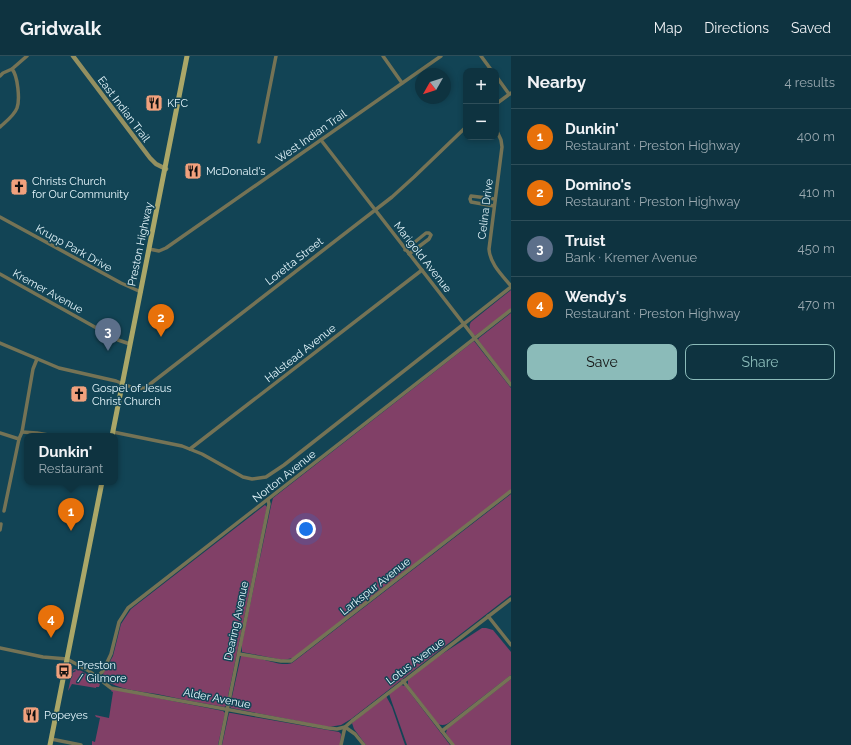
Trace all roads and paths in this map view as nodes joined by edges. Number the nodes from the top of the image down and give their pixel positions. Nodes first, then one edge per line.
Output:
1 (27, 56) edge
2 (73, 56) edge
3 (188, 56) edge
4 (276, 56) edge
5 (383, 56) edge
6 (441, 56) edge
7 (481, 56) edge
8 (490, 68) edge
9 (12, 69) junction
10 (1, 74) edge
11 (499, 80) edge
12 (402, 83) junction
13 (510, 93) edge
14 (499, 102) edge
15 (0, 127) edge
16 (463, 130) edge
17 (499, 134) edge
18 (321, 140) junction
19 (259, 142) dead end
20 (166, 169) junction
21 (495, 199) junction
22 (494, 206) junction
23 (375, 210) junction
24 (0, 217) edge
25 (149, 249) junction
26 (405, 250) junction
27 (409, 254) junction
28 (422, 270) junction
29 (0, 274) edge
30 (511, 286) edge
31 (141, 292) junction
32 (511, 310) edge
33 (464, 324) junction
34 (474, 339) junction
35 (0, 342) edge
36 (130, 344) junction
37 (37, 359) junction
38 (122, 384) junction
39 (511, 385) edge
40 (22, 432) junction
41 (0, 433) edge
42 (39, 433) edge
43 (112, 433) edge
44 (118, 435) edge
45 (19, 439) junction
46 (190, 449) junction
47 (101, 485) edge
48 (511, 491) edge
49 (268, 500) junction
50 (4, 511) dead end
51 (1, 524) edge
52 (0, 530) edge
53 (511, 599) edge
54 (488, 616) junction
55 (511, 645) edge
56 (0, 648) edge
57 (238, 654) junction
58 (66, 660) junction
59 (97, 677) junction
60 (511, 677) edge
61 (403, 681) junction
62 (227, 710) junction
63 (345, 727) junction
64 (442, 730) junction
65 (51, 739) junction
66 (50, 745) edge
67 (81, 745) edge
68 (220, 745) edge
69 (341, 745) edge
70 (364, 745) edge
71 (453, 745) edge

1 - 9 street
2 - 20 main road, East Indian Trail
3 - 20 main road, Preston Highway
4 - 19 street
5 - 12 street
6 - 12 street, West Indian Trail
7 - 8 street
9 - 10 street
9 - 15 street
11 - 13 street
12 - 18 street, West Indian Trail
13 - 14 street
16 - 23 street, Loretta Street
17 - 21 street, Celina Drive
18 - 23 street, Marigold Avenue
18 - 25 street, West Indian Trail
20 - 25 main road, Preston Highway
21 - 22 street, Celina Drive
21 - 22 street
22 - 30 street, Celina Drive
23 - 26 street, Marigold Avenue
23 - 38 street, Loretta Street
24 - 31 street, Krupp Park Drive
25 - 31 main road, Preston Highway
26 - 27 street, Marigold Avenue
26 - 27 street
27 - 28 street, Marigold Avenue
28 - 33 street, Marigold Avenue
28 - 46 street, Halstead Avenue
29 - 36 street, Kremer Avenue
30 - 33 street, Norton Avenue
31 - 36 main road, Preston Highway
32 - 34 street, Norton Avenue
33 - 34 street, Marigold Avenue
33 - 46 street, Norton Avenue
34 - 39 street, Marigold Avenue
34 - 49 street, Norton Avenue
35 - 37 street, Loretta Street
36 - 38 main road, Preston Highway
37 - 38 street, Loretta Street
37 - 40 street
38 - 43 main road, Preston Highway
40 - 42 street
40 - 45 street
41 - 45 street
44 - 46 street, Norton Avenue
45 - 50 street
47 - 58 main road
48 - 57 street, Larkspur Avenue
49 - 57 street, Dearing Avenue
49 - 59 street, Norton Avenue
51 - 52 street
53 - 54 street, Lotus Avenue
54 - 55 street
54 - 61 street, Lotus Avenue
56 - 58 street
57 - 62 street, Dearing Avenue
58 - 59 street, Alder Avenue
58 - 65 main road
59 - 62 street, Alder Avenue
60 - 64 street
61 - 63 street, Lotus Avenue
61 - 64 street
62 - 63 street, Alder Avenue
62 - 68 street, Dearing Avenue
63 - 69 street
63 - 70 street
64 - 71 street
65 - 66 main road
65 - 67 street

